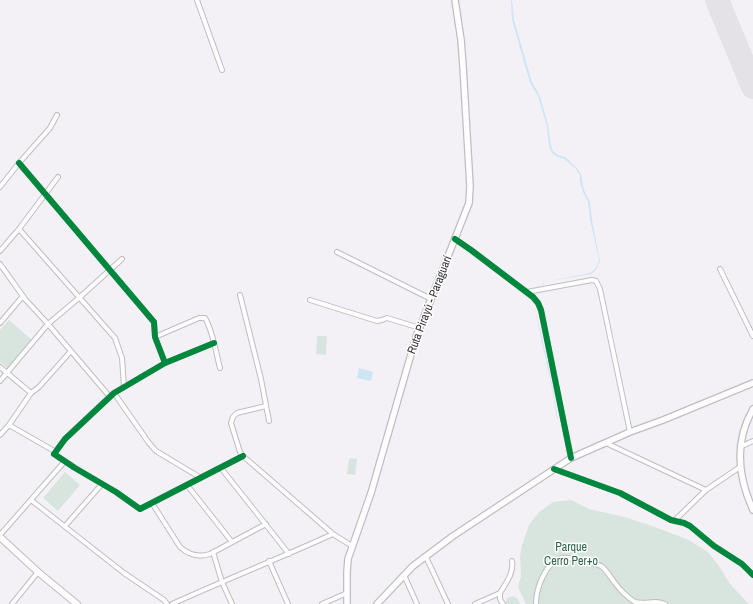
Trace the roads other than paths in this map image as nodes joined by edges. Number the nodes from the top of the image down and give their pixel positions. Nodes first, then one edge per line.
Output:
1 (197, 0) edge
2 (455, 0) edge
3 (222, 70) dead end
4 (57, 115) dead end
5 (19, 163) junction
6 (58, 177) dead end
7 (0, 187) edge
8 (45, 194) junction
9 (19, 229) junction
10 (455, 239) junction
11 (0, 250) edge
12 (337, 252) dead end
13 (122, 259) dead end
14 (0, 265) edge
15 (720, 269) dead end
16 (109, 271) junction
17 (527, 292) junction
18 (240, 295) dead end
19 (23, 296) junction
20 (80, 298) junction
21 (431, 299) junction
22 (310, 300) dead end
23 (0, 323) edge
24 (48, 324) junction
25 (420, 328) junction
26 (753, 334) edge
27 (155, 337) junction
28 (214, 343) junction
29 (71, 351) junction
30 (165, 363) junction
31 (0, 366) edge
32 (220, 368) dead end
33 (8, 373) junction
34 (0, 382) edge
35 (753, 383) edge
36 (124, 387) junction
37 (31, 393) junction
38 (112, 395) junction
39 (266, 406) junction
40 (753, 409) edge
41 (269, 421) dead end
42 (9, 425) junction
43 (630, 432) junction
44 (0, 435) edge
45 (753, 442) edge
46 (606, 443) junction
47 (740, 447) junction
48 (56, 452) junction
49 (243, 456) junction
50 (571, 458) junction
51 (65, 461) junction
52 (740, 467) junction
53 (220, 468) junction
54 (554, 469) junction
55 (201, 478) junction
56 (102, 484) junction
57 (187, 484) junction
58 (706, 490) junction
59 (31, 500) junction
60 (152, 503) junction
61 (753, 510) edge
62 (674, 520) junction
63 (266, 524) junction
64 (65, 526) junction
65 (333, 534) junction
66 (0, 536) edge
67 (232, 542) junction
68 (352, 546) junction
69 (213, 552) junction
70 (289, 554) junction
71 (426, 557) junction
72 (269, 561) junction
73 (512, 561) dead end
74 (38, 572) junction
75 (404, 575) junction
76 (753, 575) edge
77 (222, 582) junction
78 (500, 592) junction
79 (347, 593) junction
80 (12, 604) edge
81 (78, 604) edge
82 (167, 604) edge
83 (172, 604) edge
84 (232, 604) edge
85 (288, 604) edge
86 (322, 604) edge
87 (347, 604) edge
88 (376, 604) edge
89 (417, 604) edge
90 (448, 604) edge
91 (475, 604) edge
92 (503, 604) edge
93 (536, 604) edge
94 (665, 604) edge

1 - 3 street
2 - 10 main road, Ruta Pirayú - Paraguarí
4 - 5 street
5 - 7 street
5 - 8 street
6 - 8 street
8 - 9 street
8 - 16 street
9 - 11 street
9 - 20 street
10 - 17 street
10 - 21 main road, Ruta Pirayú - Paraguarí
12 - 21 street
13 - 16 street
14 - 19 street
15 - 26 street
16 - 20 street
16 - 27 street
17 - 43 street
17 - 50 street
18 - 39 street
19 - 23 street
19 - 24 street
20 - 24 street
20 - 36 street
21 - 25 main road, Ruta Pirayú - Paraguarí
22 - 25 street
24 - 29 street
24 - 33 street
25 - 68 main road, Ruta Pirayú - Paraguarí
27 - 28 street
27 - 30 street
28 - 30 street
28 - 32 street
29 - 37 street
29 - 38 street
30 - 36 street
31 - 33 street
33 - 34 street
33 - 37 street
35 - 43 main road
36 - 38 street
37 - 42 street
38 - 48 street
38 - 55 street
39 - 41 street
39 - 49 street
40 - 47 main road
42 - 44 street
42 - 48 street
43 - 46 main road
45 - 47 street
46 - 50 main road
46 - 58 street
47 - 52 main road
48 - 51 street
49 - 53 street
49 - 65 street
50 - 54 main road
51 - 56 street
51 - 59 street
52 - 58 street
52 - 61 main road
53 - 55 street
53 - 63 street
54 - 62 street
54 - 71 main road
55 - 57 street
56 - 60 street
56 - 64 street
57 - 60 street
57 - 67 street
58 - 62 street
59 - 64 street
59 - 66 street
60 - 69 street
62 - 76 street
63 - 67 street
63 - 70 street
64 - 82 street
65 - 68 street
65 - 70 street
66 - 74 highway
67 - 69 street
68 - 79 main road, Ruta Pirayú - Paraguarí
69 - 77 street
70 - 72 street
71 - 75 main road
71 - 90 street
72 - 77 street
72 - 85 street
73 - 78 street
74 - 80 street
74 - 81 highway
75 - 88 main road
75 - 89 street
77 - 83 street
77 - 84 street
78 - 91 street
78 - 92 street
79 - 86 street
79 - 87 main road, Ruta Pirayú - Paraguarí
93 - 94 street

